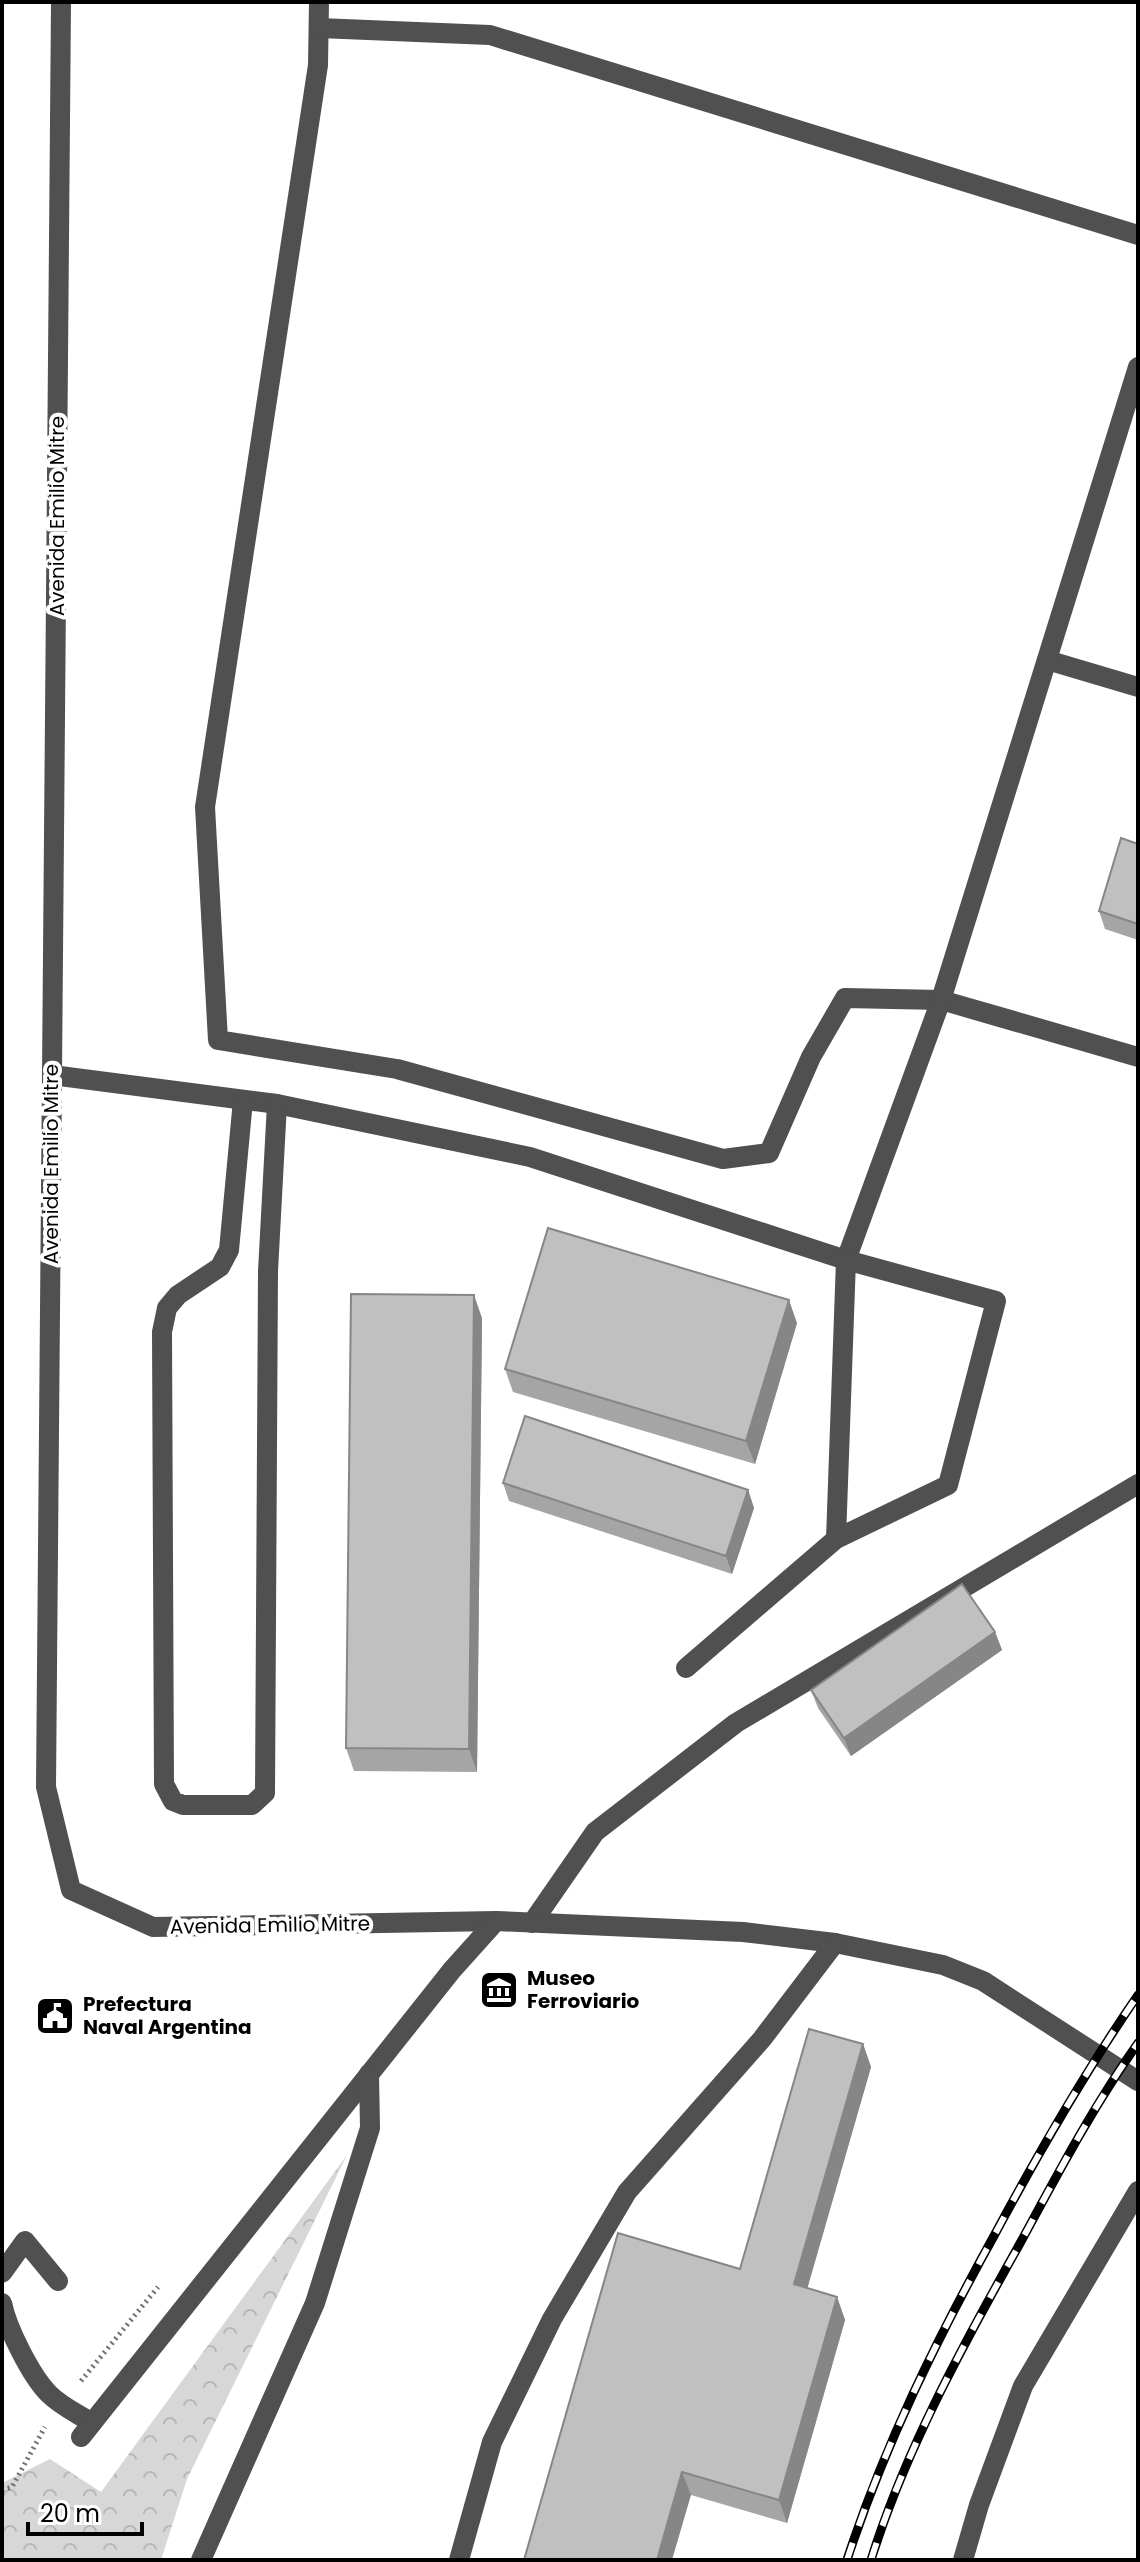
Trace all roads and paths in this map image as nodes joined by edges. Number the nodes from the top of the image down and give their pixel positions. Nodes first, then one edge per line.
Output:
1 (61, 2) edge
2 (319, 2) edge
3 (319, 28) junction
4 (1138, 235) edge
5 (1138, 367) edge
6 (1047, 660) junction
7 (1138, 687) edge
8 (941, 1000) junction
9 (1138, 1057) edge
10 (52, 1075) junction
11 (243, 1100) junction
12 (277, 1104) junction
13 (846, 1260) junction
14 (1138, 1484) edge
15 (836, 1539) junction
16 (686, 1668) dead end
17 (496, 1921) junction
18 (532, 1923) junction
19 (835, 1943) junction
20 (369, 2074) junction
21 (1138, 2081) edge
22 (1138, 2191) edge
23 (2, 2273) edge
24 (58, 2281) dead end
25 (2, 2303) edge
26 (201, 2560) edge
27 (459, 2560) edge
28 (963, 2560) edge

1 - 10 street, Avenida Emilio Mitre
2 - 3 street
3 - 4 street
3 - 8 street
5 - 6 street
6 - 7 street
6 - 8 street
8 - 9 street
8 - 13 street
10 - 11 street
10 - 17 street, Avenida Emilio Mitre
11 - 12 street
11 - 12 street
12 - 13 street
13 - 15 street
13 - 15 street
14 - 18 street
15 - 16 street
17 - 18 street
17 - 20 street
18 - 19 street
19 - 21 street
19 - 27 street
20 - 25 street
20 - 26 street
22 - 28 street
23 - 24 street

